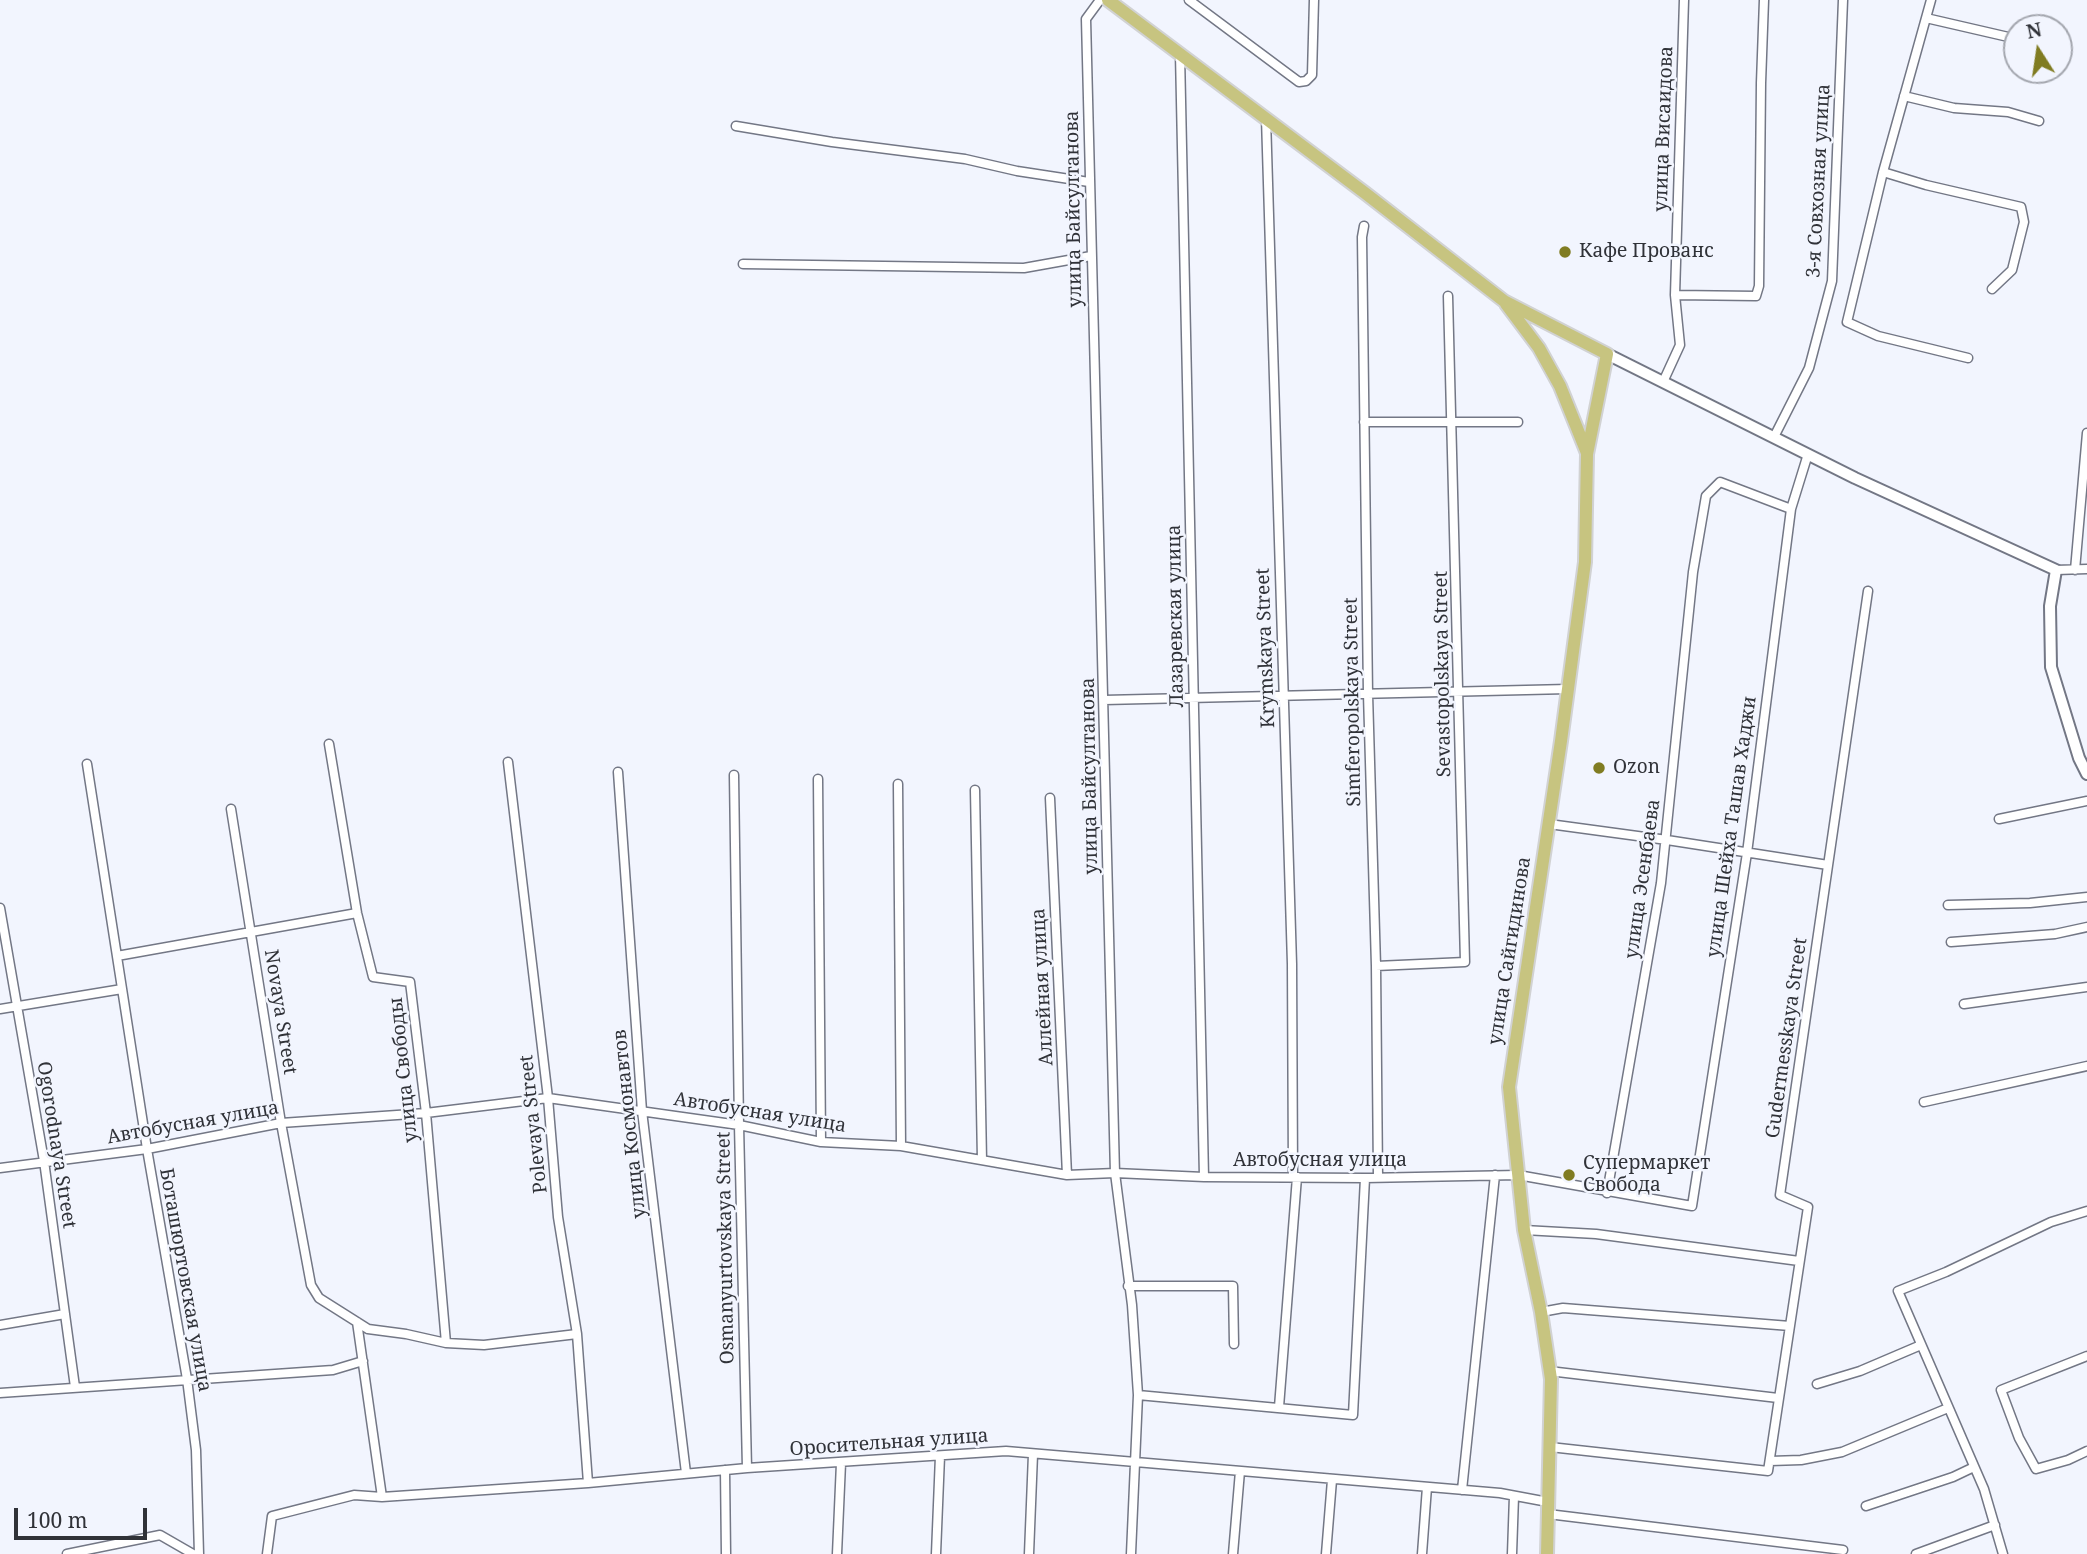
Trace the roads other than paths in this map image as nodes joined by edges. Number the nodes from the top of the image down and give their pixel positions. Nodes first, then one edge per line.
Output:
1 (1100, 0) edge
2 (1108, 0) edge
3 (1189, 0) edge
4 (1314, 0) edge
5 (1684, 0) edge
6 (1764, 0) edge
7 (1843, 0) edge
8 (1931, 0) edge
9 (1926, 18) junction
10 (2003, 36) edge
11 (1180, 54) junction
12 (1904, 96) junction
13 (1266, 118) junction
14 (2039, 121) dead end
15 (736, 127) dead end
16 (1883, 172) junction
17 (1090, 182) junction
18 (1364, 226) dead end
19 (1091, 256) junction
20 (743, 264) dead end
21 (1992, 289) dead end
22 (1675, 295) junction
23 (1448, 296) dead end
24 (1504, 301) junction
25 (1607, 354) junction
26 (1968, 358) dead end
27 (1664, 382) junction
28 (1364, 422) junction
29 (1452, 422) junction
30 (1518, 422) dead end
31 (2087, 433) edge
32 (1774, 437) junction
33 (1587, 454) junction
34 (1808, 454) junction
35 (1791, 509) junction
36 (2087, 569) edge
37 (2056, 570) junction
38 (2074, 570) junction
39 (1868, 591) dead end
40 (1568, 689) junction
41 (1459, 691) junction
42 (1368, 694) junction
43 (1283, 696) junction
44 (1193, 698) junction
45 (1104, 700) junction
46 (329, 744) dead end
47 (508, 762) dead end
48 (87, 764) dead end
49 (618, 772) dead end
50 (2087, 774) edge
51 (734, 775) dead end
52 (818, 779) dead end
53 (898, 784) dead end
54 (975, 790) dead end
55 (1050, 798) dead end
56 (2087, 801) edge
57 (231, 809) dead end
58 (1999, 819) dead end
59 (1549, 824) junction
60 (1667, 840) junction
61 (1747, 853) junction
62 (1828, 865) junction
63 (2087, 897) edge
64 (1948, 905) dead end
65 (0, 908) edge
66 (357, 914) junction
67 (2087, 927) edge
68 (252, 933) junction
69 (1951, 942) dead end
70 (117, 956) junction
71 (1376, 966) junction
72 (2087, 986) edge
73 (122, 989) junction
74 (1964, 1004) dead end
75 (17, 1006) junction
76 (0, 1009) edge
77 (2087, 1066) edge
78 (548, 1098) junction
79 (1924, 1102) dead end
80 (642, 1111) junction
81 (426, 1113) junction
82 (281, 1123) junction
83 (738, 1125) junction
84 (821, 1142) junction
85 (901, 1146) junction
86 (147, 1149) junction
87 (982, 1160) junction
88 (44, 1161) junction
89 (0, 1168) edge
90 (1115, 1173) junction
91 (1068, 1175) junction
92 (1495, 1175) junction
93 (1518, 1175) junction
94 (1204, 1177) junction
95 (1295, 1177) junction
96 (1378, 1177) junction
97 (1365, 1178) junction
98 (1607, 1193) junction
99 (1692, 1206) joint
100 (2087, 1211) edge
101 (1524, 1230) junction
102 (1799, 1261) junction
103 (1128, 1286) junction
104 (1541, 1312) junction
105 (65, 1314) junction
106 (357, 1322) junction
107 (0, 1325) edge
108 (1790, 1326) junction
109 (577, 1334) junction
110 (446, 1343) junction
111 (1234, 1344) dead end
112 (1921, 1345) junction
113 (2087, 1356) edge
114 (363, 1361) junction
115 (1549, 1371) junction
116 (187, 1379) junction
117 (1817, 1384) dead end
118 (75, 1387) junction
119 (0, 1393) edge
120 (1138, 1395) junction
121 (1778, 1398) junction
122 (1279, 1407) junction
123 (1948, 1408) junction
124 (1550, 1447) junction
125 (2087, 1451) edge
126 (1033, 1454) junction
127 (940, 1456) junction
128 (1770, 1461) junction
129 (841, 1463) junction
130 (1133, 1463) junction
131 (1974, 1467) junction
132 (747, 1468) junction
133 (724, 1470) junction
134 (1240, 1471) junction
135 (686, 1473) junction
136 (1332, 1480) junction
137 (587, 1483) junction
138 (1427, 1487) junction
139 (1462, 1490) junction
140 (1514, 1496) junction
141 (382, 1497) junction
142 (1866, 1506) dead end
143 (1548, 1508) junction
144 (1995, 1525) junction
145 (1843, 1550) dead end
146 (67, 1554) edge
147 (196, 1554) edge
148 (267, 1554) edge
149 (726, 1554) edge
150 (837, 1554) edge
151 (936, 1554) edge
152 (1029, 1554) edge
153 (1131, 1554) edge
154 (1233, 1554) edge
155 (1326, 1554) edge
156 (1422, 1554) edge
157 (1512, 1554) edge
158 (1547, 1554) edge
159 (1916, 1554) edge
160 (2003, 1554) edge

1 - 17 street, улица Байсултанова
2 - 11 main road
3 - 4 street
5 - 22 street, улица Висаидова
6 - 22 street
7 - 32 street, 3-я Совхозная улица
8 - 9 street
9 - 10 street
9 - 12 street
11 - 13 main road
11 - 44 street, Лазаревская улица
12 - 14 street
12 - 16 street
13 - 24 main road
13 - 43 street, Krymskaya Street
15 - 17 street
16 - 21 street
16 - 26 street
17 - 19 street, улица Байсултанова
18 - 28 street, Simferopolskaya Street
19 - 20 street
19 - 45 street, улица Байсултанова
22 - 27 street, улица Висаидова
23 - 29 street, Sevastopolskaya Street
24 - 25 main road
24 - 33 main road
25 - 27 main road
25 - 33 main road, улица Сайгидинова
27 - 32 main road
28 - 29 street
28 - 42 street, Simferopolskaya Street
29 - 30 street
29 - 41 street, Sevastopolskaya Street
31 - 38 street
32 - 34 main road
33 - 40 main road, улица Сайгидинова
34 - 35 street, улица Шейха Ташав Хаджи
34 - 37 main road
35 - 60 street, улица Эсенбаева
35 - 61 street, улица Шейха Ташав Хаджи
36 - 38 street
37 - 38 street
37 - 50 main road
39 - 62 street, Gudermesskaya Street
40 - 41 street
40 - 59 main road, улица Сайгидинова
41 - 42 street
41 - 71 street, Sevastopolskaya Street
42 - 43 street
42 - 71 street, Simferopolskaya Street
43 - 44 street
43 - 95 street, Krymskaya Street
44 - 45 street
44 - 94 street, Лазаревская улица
45 - 90 street, улица Байсултанова
46 - 66 street, улица Свободы
47 - 78 street, Polevaya Street
48 - 70 street, Боташюртовская улица
49 - 80 street, улица Космонавтов
51 - 83 street, Osmanyurtovskaya Street
52 - 84 street
53 - 85 street
54 - 87 street
55 - 91 street, Аллейная улица
56 - 58 street
57 - 68 street, Novaya Street
59 - 60 street
59 - 93 main road, улица Сайгидинова
60 - 61 street
60 - 98 street, улица Эсенбаева
61 - 62 street
61 - 99 street, улица Шейха Ташав Хаджи
62 - 102 street, Gudermesskaya Street
63 - 64 street
65 - 75 street, Ogorodnaya Street
66 - 68 street
66 - 81 street, улица Свободы
67 - 69 street
68 - 70 street
68 - 82 street, Novaya Street
70 - 73 street, Боташюртовская улица
71 - 96 street, Simferopolskaya Street
72 - 74 street
73 - 75 street
73 - 86 street, Боташюртовская улица
75 - 76 street
75 - 88 street, Ogorodnaya Street
77 - 79 street
78 - 80 street, Автобусная улица
78 - 81 street, Автобусная улица
78 - 109 street, Polevaya Street
80 - 83 street, Автобусная улица
80 - 135 street, улица Космонавтов
81 - 82 street, Автобусная улица
81 - 110 street, улица Свободы
82 - 86 street, Автобусная улица
82 - 106 street, Novaya Street
83 - 84 street, Автобусная улица
83 - 132 street, Osmanyurtovskaya Street
84 - 85 street, Автобусная улица
85 - 87 street, Автобусная улица
86 - 88 street, Автобусная улица
86 - 116 street, Боташюртовская улица
87 - 91 street, Автобусная улица
88 - 89 street, Автобусная улица
88 - 105 street, Ogorodnaya Street
90 - 91 street, Автобусная улица
90 - 94 street, Автобусная улица
90 - 103 street, улица Байсултанова
92 - 93 street, Автобусная улица
92 - 96 street, Автобусная улица
92 - 139 street
93 - 98 street, Автобусная улица
93 - 101 main road, улица Сайгидинова
94 - 95 street, Автобусная улица
95 - 97 street, Автобусная улица
95 - 122 street, Krymskaya Street
96 - 97 street, Автобусная улица
97 - 122 street
98 - 99 street, Автобусная улица
100 - 112 street
101 - 102 street
101 - 104 main road, улица Сайгидинова
102 - 108 street, Gudermesskaya Street
103 - 111 street
103 - 120 street, улица Байсултанова
104 - 108 street
104 - 115 main road, улица Сайгидинова
105 - 107 street
105 - 118 street, Ogorodnaya Street
106 - 110 street, Novaya Street
106 - 114 street
108 - 121 street, Gudermesskaya Street
109 - 110 street, Novaya Street
109 - 137 street, Polevaya Street
112 - 117 street
112 - 123 street
113 - 125 street
114 - 116 street
114 - 141 street
115 - 121 street
115 - 124 main road, улица Сайгидинова
116 - 118 street
116 - 147 street, Боташюртовская улица
118 - 119 street
120 - 122 street
120 - 130 street, улица Байсултанова
121 - 128 street, Gudermesskaya Street
123 - 128 street
123 - 131 street
124 - 128 street, Gudermesskaya Street
124 - 143 main road, улица Сайгидинова
126 - 127 street, Оросительная улица
126 - 130 street, Оросительная улица
126 - 152 street
127 - 129 street, Оросительная улица
127 - 151 street
129 - 132 street, Оросительная улица
129 - 150 street
130 - 134 street, Оросительная улица
130 - 153 street, улица Байсултанова
131 - 142 street
131 - 144 street
132 - 133 street, Оросительная улица
133 - 135 street, Оросительная улица
133 - 149 street
134 - 136 street, Оросительная улица
134 - 154 street
135 - 137 street, Оросительная улица
136 - 138 street, Оросительная улица
136 - 155 street
137 - 141 street, Оросительная улица
138 - 139 street, Оросительная улица
138 - 156 street
139 - 140 street, Оросительная улица
140 - 143 street, Оросительная улица
140 - 157 street
141 - 148 street, Оросительная улица
143 - 145 street, Оросительная улица
143 - 158 main road, улица Сайгидинова
144 - 159 street
144 - 160 street
146 - 147 street

